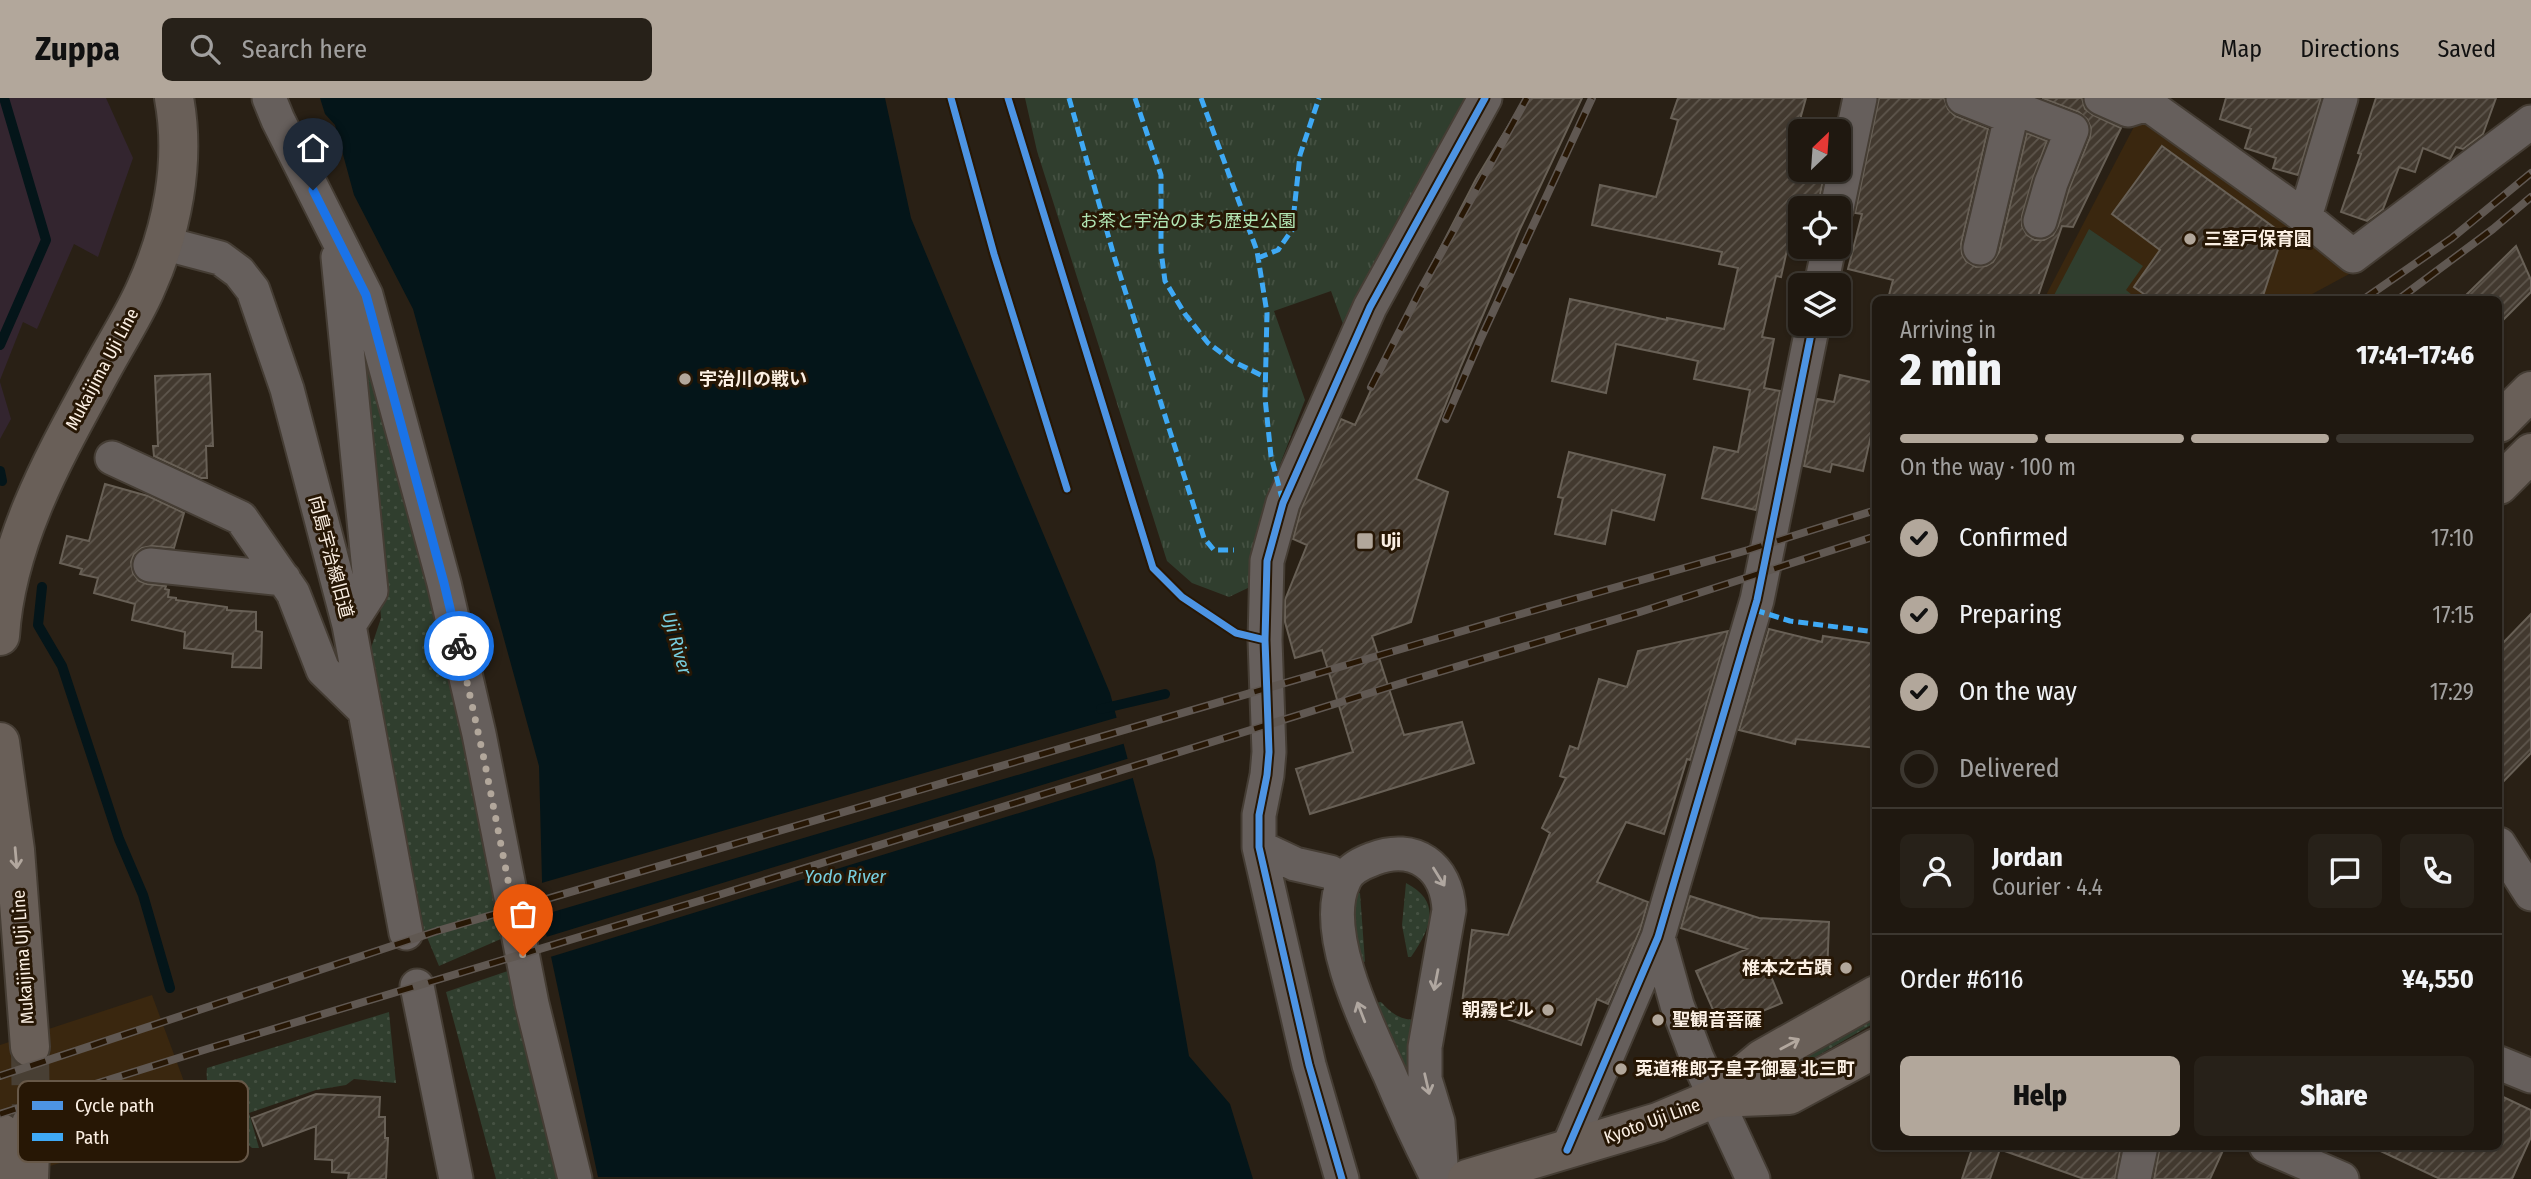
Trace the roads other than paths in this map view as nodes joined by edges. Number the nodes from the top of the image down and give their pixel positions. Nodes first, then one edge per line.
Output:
1 (174, 98) edge
2 (269, 98) edge
3 (1485, 98) edge
4 (1860, 98) edge
5 (1963, 98) edge
6 (2101, 98) edge
7 (2341, 98) edge
8 (2143, 101) edge
9 (2011, 117) junction
10 (2531, 122) edge
11 (1840, 196) edge
12 (2305, 217) junction
13 (2040, 221) dead end
14 (336, 236) junction
15 (163, 243) junction
16 (1980, 248) dead end
17 (1811, 336) edge
18 (2531, 391) edge
19 (2502, 420) edge
20 (2531, 453) edge
21 (112, 458) dead end
22 (2502, 482) edge
23 (150, 565) dead end
24 (284, 579) junction
25 (349, 625) junction
26 (0, 636) edge
27 (365, 711) junction
28 (0, 742) edge
29 (1259, 847) junction
30 (2502, 849) edge
31 (1344, 881) junction
32 (2531, 894) edge
33 (406, 933) dead end
34 (1658, 937) junction
35 (416, 986) dead end
36 (1872, 997) edge
37 (1677, 1006) junction
38 (1628, 1009) junction
39 (30, 1048) tunnel mouth
40 (1872, 1050) edge
41 (2502, 1064) edge
42 (2531, 1076) edge
43 (1715, 1098) junction
44 (16, 1128) tunnel mouth
45 (1567, 1150) junction
46 (2140, 1150) edge
47 (2275, 1150) edge
48 (25, 1162) tunnel mouth
49 (1, 1179) edge
50 (29, 1179) edge
51 (456, 1179) edge
52 (575, 1179) edge
53 (1342, 1179) edge
54 (1440, 1179) edge
55 (1467, 1179) edge
56 (1753, 1179) edge
57 (2134, 1179) edge
58 (2342, 1179) edge

1 - 15 main road, Mukaijima Uji Line
2 - 14 street
3 - 29 street
4 - 11 street
5 - 9 street
6 - 8 street
7 - 12 street
8 - 12 street
9 - 13 street
9 - 16 street
10 - 12 street
14 - 25 street
14 - 52 street
15 - 25 street, 向島宇治線旧道
15 - 26 main road, Mukaijima Uji Line
17 - 34 street
18 - 19 main road
20 - 22 main road
21 - 24 street
23 - 24 street
24 - 27 street
25 - 27 street, 向島宇治線旧道
27 - 33 street, 向島宇治線旧道
28 -> 39 main road, Mukaijima Uji Line
29 - 31 street
29 - 53 street
30 - 32 street
54 -> 31 street
31 -> 54 street
34 - 37 street
34 - 38 street
35 - 51 street
43 -> 36 main road, Kyoto Uji Line
37 - 38 street
37 - 43 street
38 - 45 street
40 - 43 main road, Kyoto Uji Line
41 - 42 street
43 - 45 main road, Kyoto Uji Line
43 - 56 street
44 - 49 main road
45 - 55 main road, Kyoto Uji Line
46 - 57 street
47 - 58 street
48 - 50 main road

